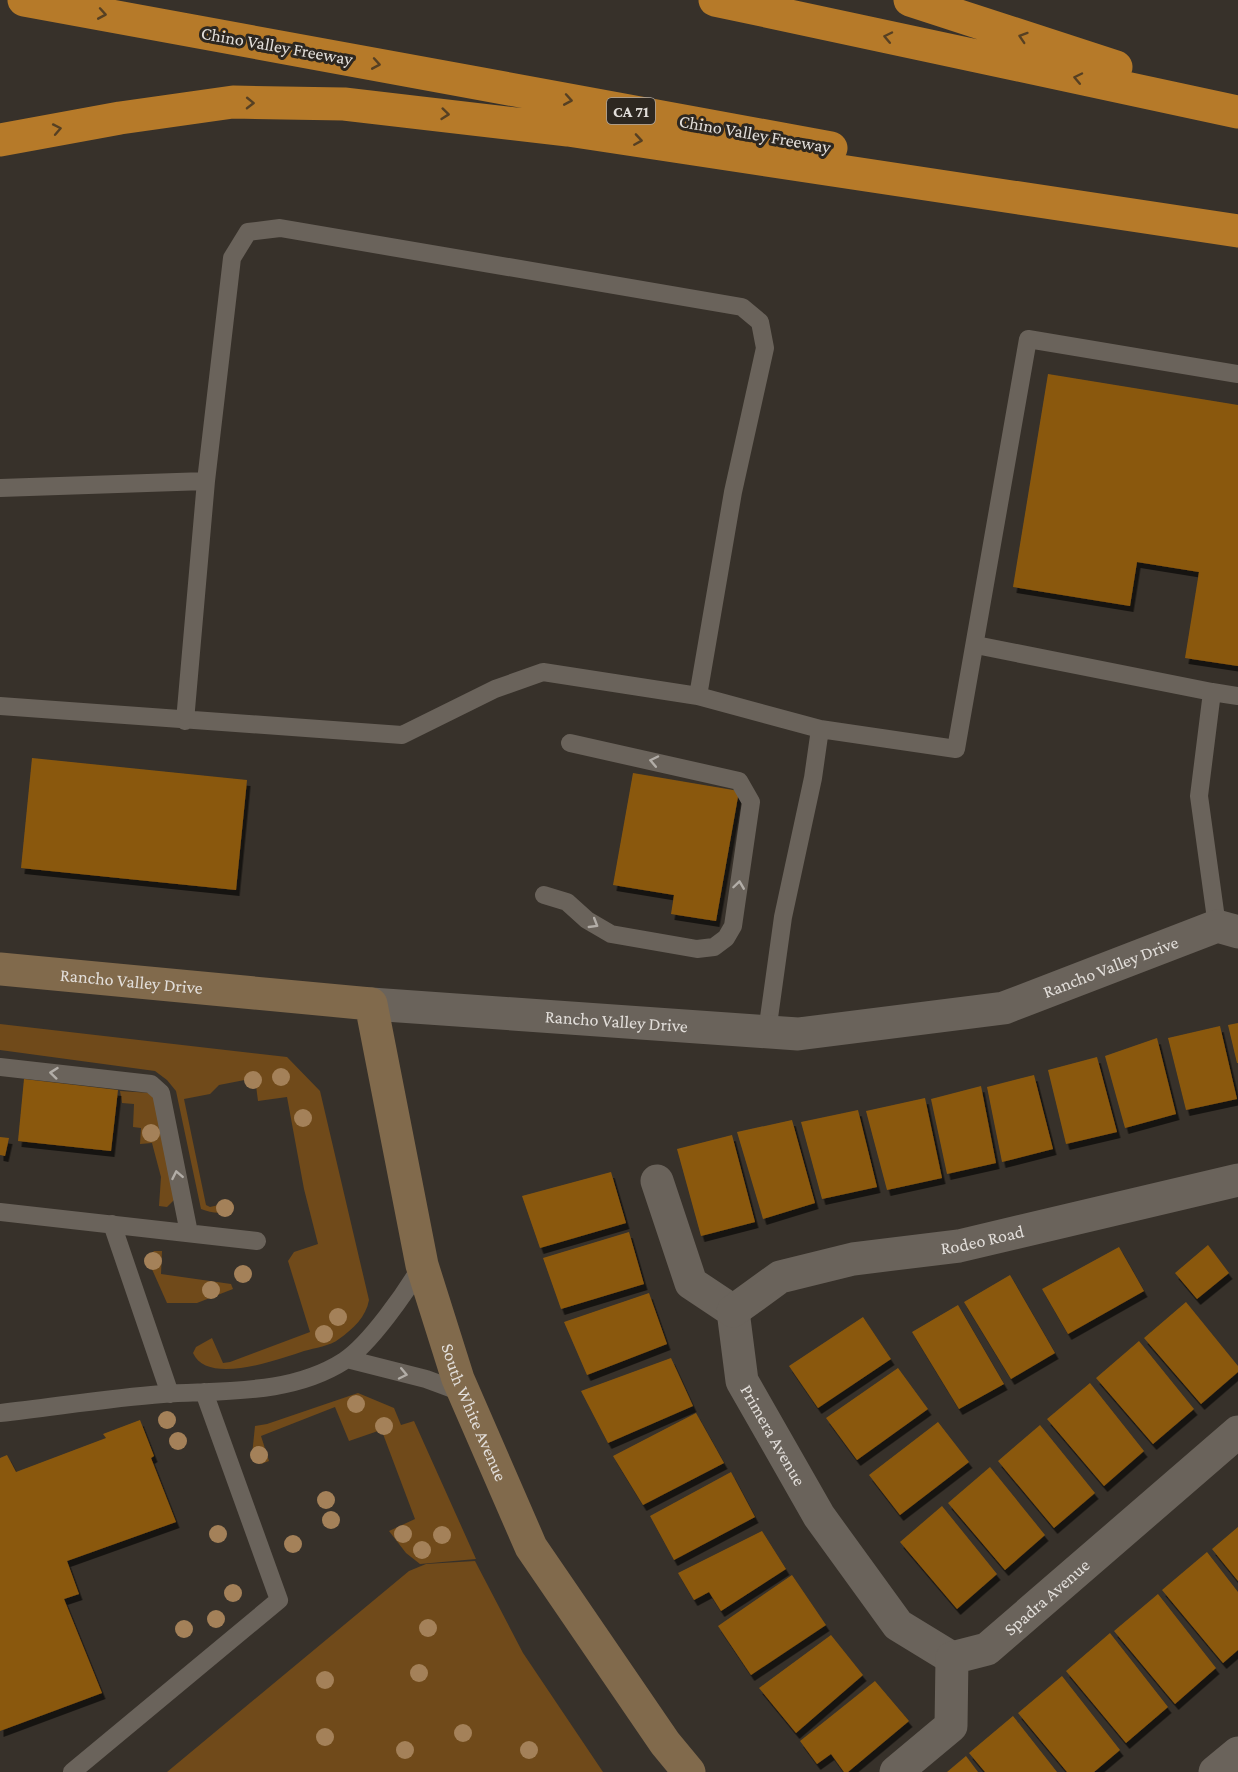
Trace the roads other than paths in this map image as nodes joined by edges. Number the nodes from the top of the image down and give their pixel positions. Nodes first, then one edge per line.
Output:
1 (24, 0) edge
2 (715, 0) edge
3 (909, 0) edge
4 (1238, 107) edge
5 (1238, 112) edge
6 (0, 140) edge
7 (1238, 222) edge
8 (1238, 231) edge
9 (1238, 374) edge
10 (206, 481) junction
11 (0, 488) edge
12 (976, 645) junction
13 (1212, 692) junction
14 (698, 696) junction
15 (1238, 696) edge
16 (0, 706) edge
17 (185, 721) junction
18 (820, 729) junction
19 (570, 743) dead end
20 (544, 895) dead end
21 (1227, 929) edge
22 (0, 969) edge
23 (371, 1004) junction
24 (767, 1032) junction
25 (0, 1067) edge
26 (1238, 1180) edge
27 (657, 1181) dead end
28 (0, 1212) edge
29 (112, 1224) junction
30 (189, 1233) junction
31 (257, 1240) dead end
32 (422, 1265) junction
33 (733, 1311) junction
34 (347, 1359) junction
35 (204, 1392) junction
36 (464, 1393) junction
37 (170, 1394) junction
38 (0, 1413) edge
39 (1238, 1432) edge
40 (952, 1658) junction
41 (1238, 1753) edge
42 (72, 1772) edge
43 (689, 1772) edge
44 (896, 1772) edge
45 (1215, 1772) edge

1 -> 7 highway, Chino Valley Freeway / CA 71
5 -> 2 highway
4 -> 3 highway
6 -> 8 highway
9 - 12 lane
10 - 11 lane
10 - 14 lane
10 - 17 lane
12 - 13 lane
12 - 18 lane
13 - 15 lane
13 - 21 lane
14 - 17 lane
14 - 18 lane
16 - 17 lane
18 - 24 lane
20 -> 19 lane
21 - 24 street, Rancho Valley Drive
22 - 23 street, Rancho Valley Drive
23 - 24 street, Rancho Valley Drive
23 - 32 street, South White Avenue
30 -> 25 lane
26 - 33 street, Rodeo Road
27 - 33 street
28 - 29 lane
29 - 30 lane
29 - 37 lane
30 - 31 lane
32 - 34 lane
32 - 36 street, South White Avenue
33 - 40 street, Primera Avenue
34 - 35 lane
34 -> 36 lane
35 - 37 lane
35 - 42 lane
36 - 43 street, South White Avenue
37 - 38 lane
39 - 40 street, Spadra Avenue
40 - 44 street
41 - 45 street

